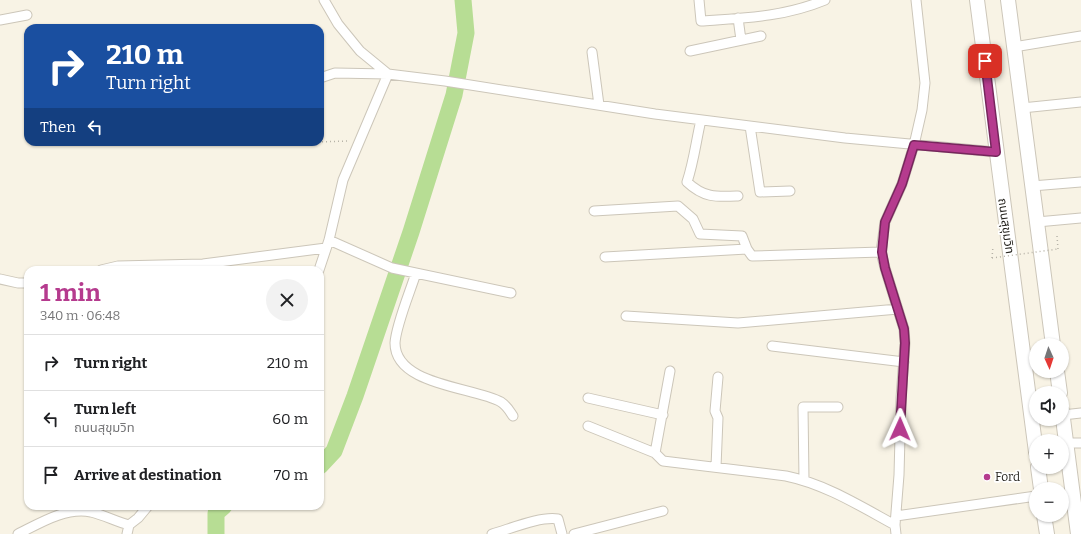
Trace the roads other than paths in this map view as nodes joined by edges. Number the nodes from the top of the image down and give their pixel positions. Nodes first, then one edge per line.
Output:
1 (324, 0) edge
2 (699, 0) edge
3 (825, 0) edge
4 (916, 0) edge
5 (977, 0) edge
6 (1008, 0) edge
7 (27, 15) dead end
8 (738, 18) junction
9 (0, 20) edge
10 (761, 36) dead end
11 (1081, 36) edge
12 (741, 40) junction
13 (1014, 47) junction
14 (690, 51) dead end
15 (592, 52) dead end
16 (388, 74) junction
17 (324, 77) edge
18 (1081, 102) edge
19 (599, 105) junction
20 (1022, 108) junction
21 (701, 120) junction
22 (750, 126) junction
23 (914, 145) junction
24 (996, 152) junction
25 (1081, 182) edge
26 (1032, 186) junction
27 (790, 191) dead end
28 (738, 196) dead end
29 (594, 211) dead end
30 (1081, 218) edge
31 (1037, 222) junction
32 (328, 244) junction
33 (747, 248) junction
34 (882, 252) junction
35 (604, 257) dead end
36 (118, 266) edge
37 (320, 266) edge
38 (416, 273) junction
39 (0, 279) edge
40 (24, 283) edge
41 (511, 293) dead end
42 (898, 309) junction
43 (626, 316) dead end
44 (1052, 338) edge
45 (772, 346) dead end
46 (904, 362) junction
47 (670, 371) dead end
48 (718, 377) dead end
49 (588, 398) dead end
50 (838, 407) dead end
51 (1069, 413) edge
52 (1081, 413) edge
53 (663, 415) junction
54 (513, 416) dead end
55 (588, 426) dead end
56 (1034, 434) edge
57 (1069, 443) edge
58 (1081, 443) edge
59 (655, 453) junction
60 (1069, 459) edge
61 (716, 467) junction
62 (804, 480) junction
63 (1029, 497) edge
64 (1077, 502) edge
65 (145, 510) edge
66 (663, 511) dead end
67 (1045, 522) edge
68 (895, 525) edge
69 (128, 530) edge
70 (18, 534) edge
71 (492, 534) edge
72 (562, 534) edge
73 (574, 534) edge
74 (1047, 534) edge
75 (1078, 534) edge

1 - 16 street
2 - 8 street
3 - 8 street
4 - 23 street
5 - 24 highway, ถนนสุขุมวิท
6 - 13 highway
7 - 9 street
8 - 12 street
10 - 12 street
11 - 13 street
12 - 14 street
13 - 20 highway
15 - 19 street
16 - 17 street
16 - 19 street
16 - 32 street
18 - 20 street
19 - 21 street
20 - 26 highway
21 - 22 street
21 - 28 street
22 - 23 street
22 - 27 street
23 - 24 street
23 - 34 street
24 - 56 highway, ถนนสุขุมวิท
25 - 26 street
26 - 31 highway
29 - 33 street
30 - 31 street
31 - 44 highway
32 - 36 street
32 - 37 street
32 - 38 street
33 - 34 street
33 - 35 street
34 - 42 street
38 - 41 street
38 - 54 street
39 - 40 street
42 - 43 street
42 - 46 street
45 - 46 street
46 - 68 street
47 - 53 street
48 - 61 street
49 - 53 street
50 - 62 street
51 - 52 street
53 - 59 street
55 - 59 street
57 - 58 street
59 - 61 street
60 - 64 highway
61 - 62 street
62 - 68 street
63 - 68 street
64 - 75 highway
65 - 69 street
66 - 73 street
67 - 74 highway
69 - 70 street
71 - 72 street

